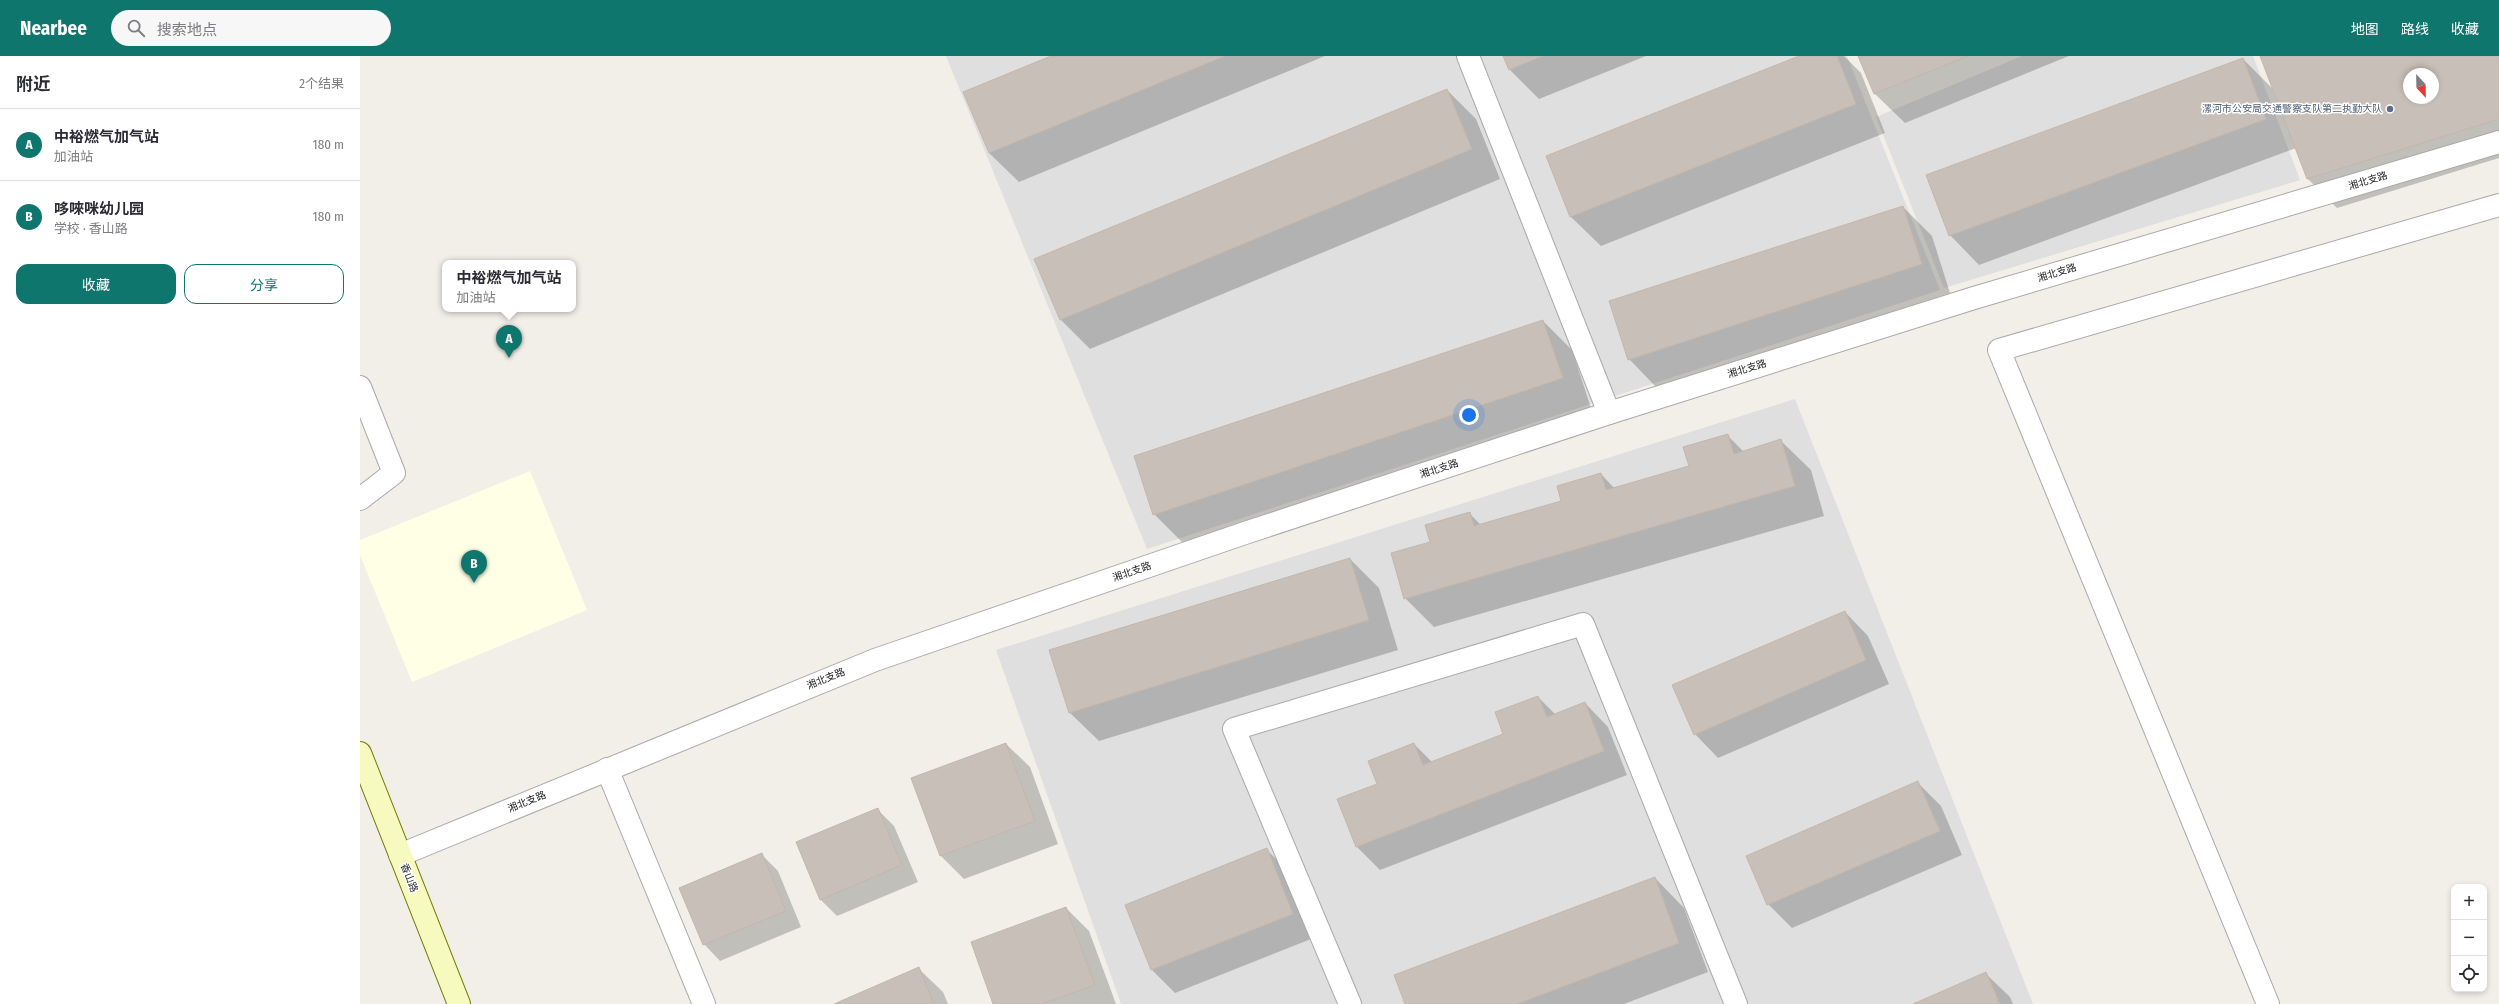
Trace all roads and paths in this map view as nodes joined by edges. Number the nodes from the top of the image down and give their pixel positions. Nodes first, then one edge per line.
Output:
1 (1468, 56) edge
2 (2499, 142) edge
3 (2499, 205) edge
4 (360, 387) edge
5 (1609, 413) junction
6 (360, 499) edge
7 (360, 753) edge
8 (607, 769) junction
9 (400, 855) junction
10 (459, 1004) edge
11 (704, 1004) edge
12 (1350, 1004) edge
13 (1736, 1004) edge
14 (2268, 1004) edge

1 - 5 street
2 - 5 street, 湘北支路
3 - 14 street
4 - 6 street
5 - 8 street, 湘北支路
7 - 9 street, 香山路
8 - 9 street, 湘北支路
8 - 11 street
9 - 10 street, 香山路
12 - 13 street

